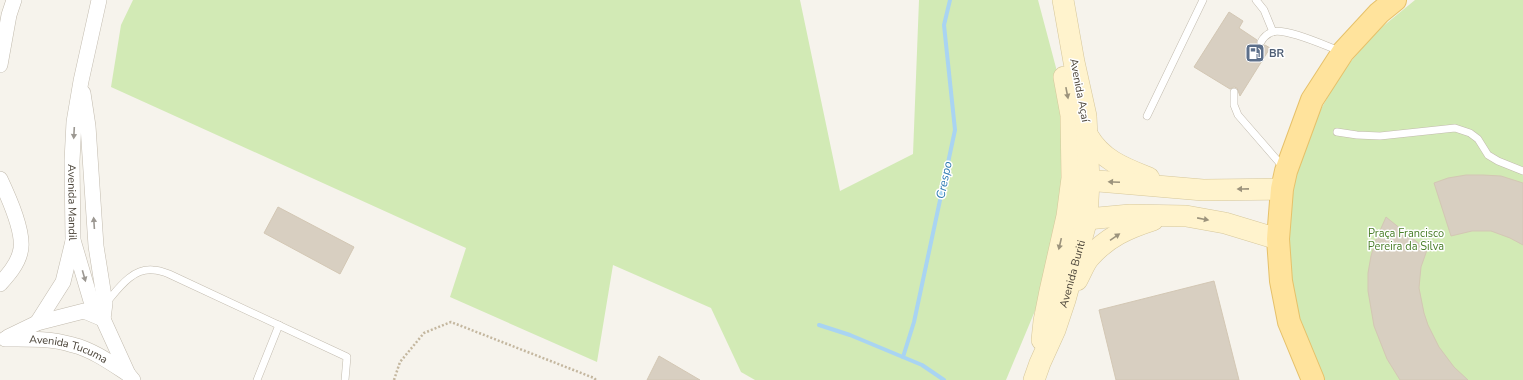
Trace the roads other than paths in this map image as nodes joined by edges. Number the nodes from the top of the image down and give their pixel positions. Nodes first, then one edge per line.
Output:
1 (14, 0) edge
2 (99, 0) edge
3 (1050, 0) edge
4 (1063, 0) edge
5 (1202, 0) edge
6 (1256, 0) edge
7 (1384, 4) edge
8 (1273, 32) junction
9 (1261, 42) dead end
10 (1342, 52) junction
11 (0, 66) edge
12 (81, 81) junction
13 (1234, 92) dead end
14 (1147, 116) dead end
15 (1337, 132) dead end
16 (1088, 136) junction
17 (1523, 171) edge
18 (0, 179) edge
19 (1080, 180) junction
20 (1284, 180) junction
21 (1172, 187) junction
22 (1171, 215) junction
23 (1066, 216) junction
24 (1087, 219) junction
25 (1278, 239) junction
26 (73, 240) junction
27 (0, 284) edge
28 (1066, 300) junction
29 (106, 303) junction
30 (103, 319) junction
31 (37, 323) junction
32 (279, 326) junction
33 (2, 340) edge
34 (1037, 371) edge
35 (130, 377) edge
36 (257, 380) edge
37 (345, 380) edge
38 (1313, 380) edge

1 - 11 street
2 - 12 street, Avenida Mandil
3 -> 19 main road, Avenida Açaí
4 - 16 main road, Avenida Açaí
5 - 14 lane
6 - 8 lane
7 - 10 main road
8 - 9 lane
8 - 10 lane
10 - 20 main road
12 -> 26 street, Avenida Mandil
29 -> 12 street, Avenida Mandil
13 - 20 lane
15 - 17 lane
16 - 19 main road, Avenida Açaí
16 - 21 main road
18 - 27 street
21 -> 19 main road
19 - 23 main road, Avenida Buriti
19 - 24 main road, Avenida Buriti
20 -> 21 main road
20 - 25 main road
22 - 24 main road
22 -> 25 main road
28 -> 22 main road
23 - 24 main road
23 -> 34 main road, Avenida Buriti
24 - 28 main road, Avenida Buriti
25 - 38 main road
26 -> 30 street, Avenida Mandil
26 - 31 street, Avenida Tucuma
28 - 34 main road, Avenida Buriti
29 - 30 street, Avenida Mandil
29 - 32 lane
30 - 31 street, Avenida Tucuma
30 - 35 street, Avenida Mandil
31 - 33 street, Avenida Tucuma
32 - 36 lane
32 - 37 lane
33 - 35 street, Avenida Tucuma

